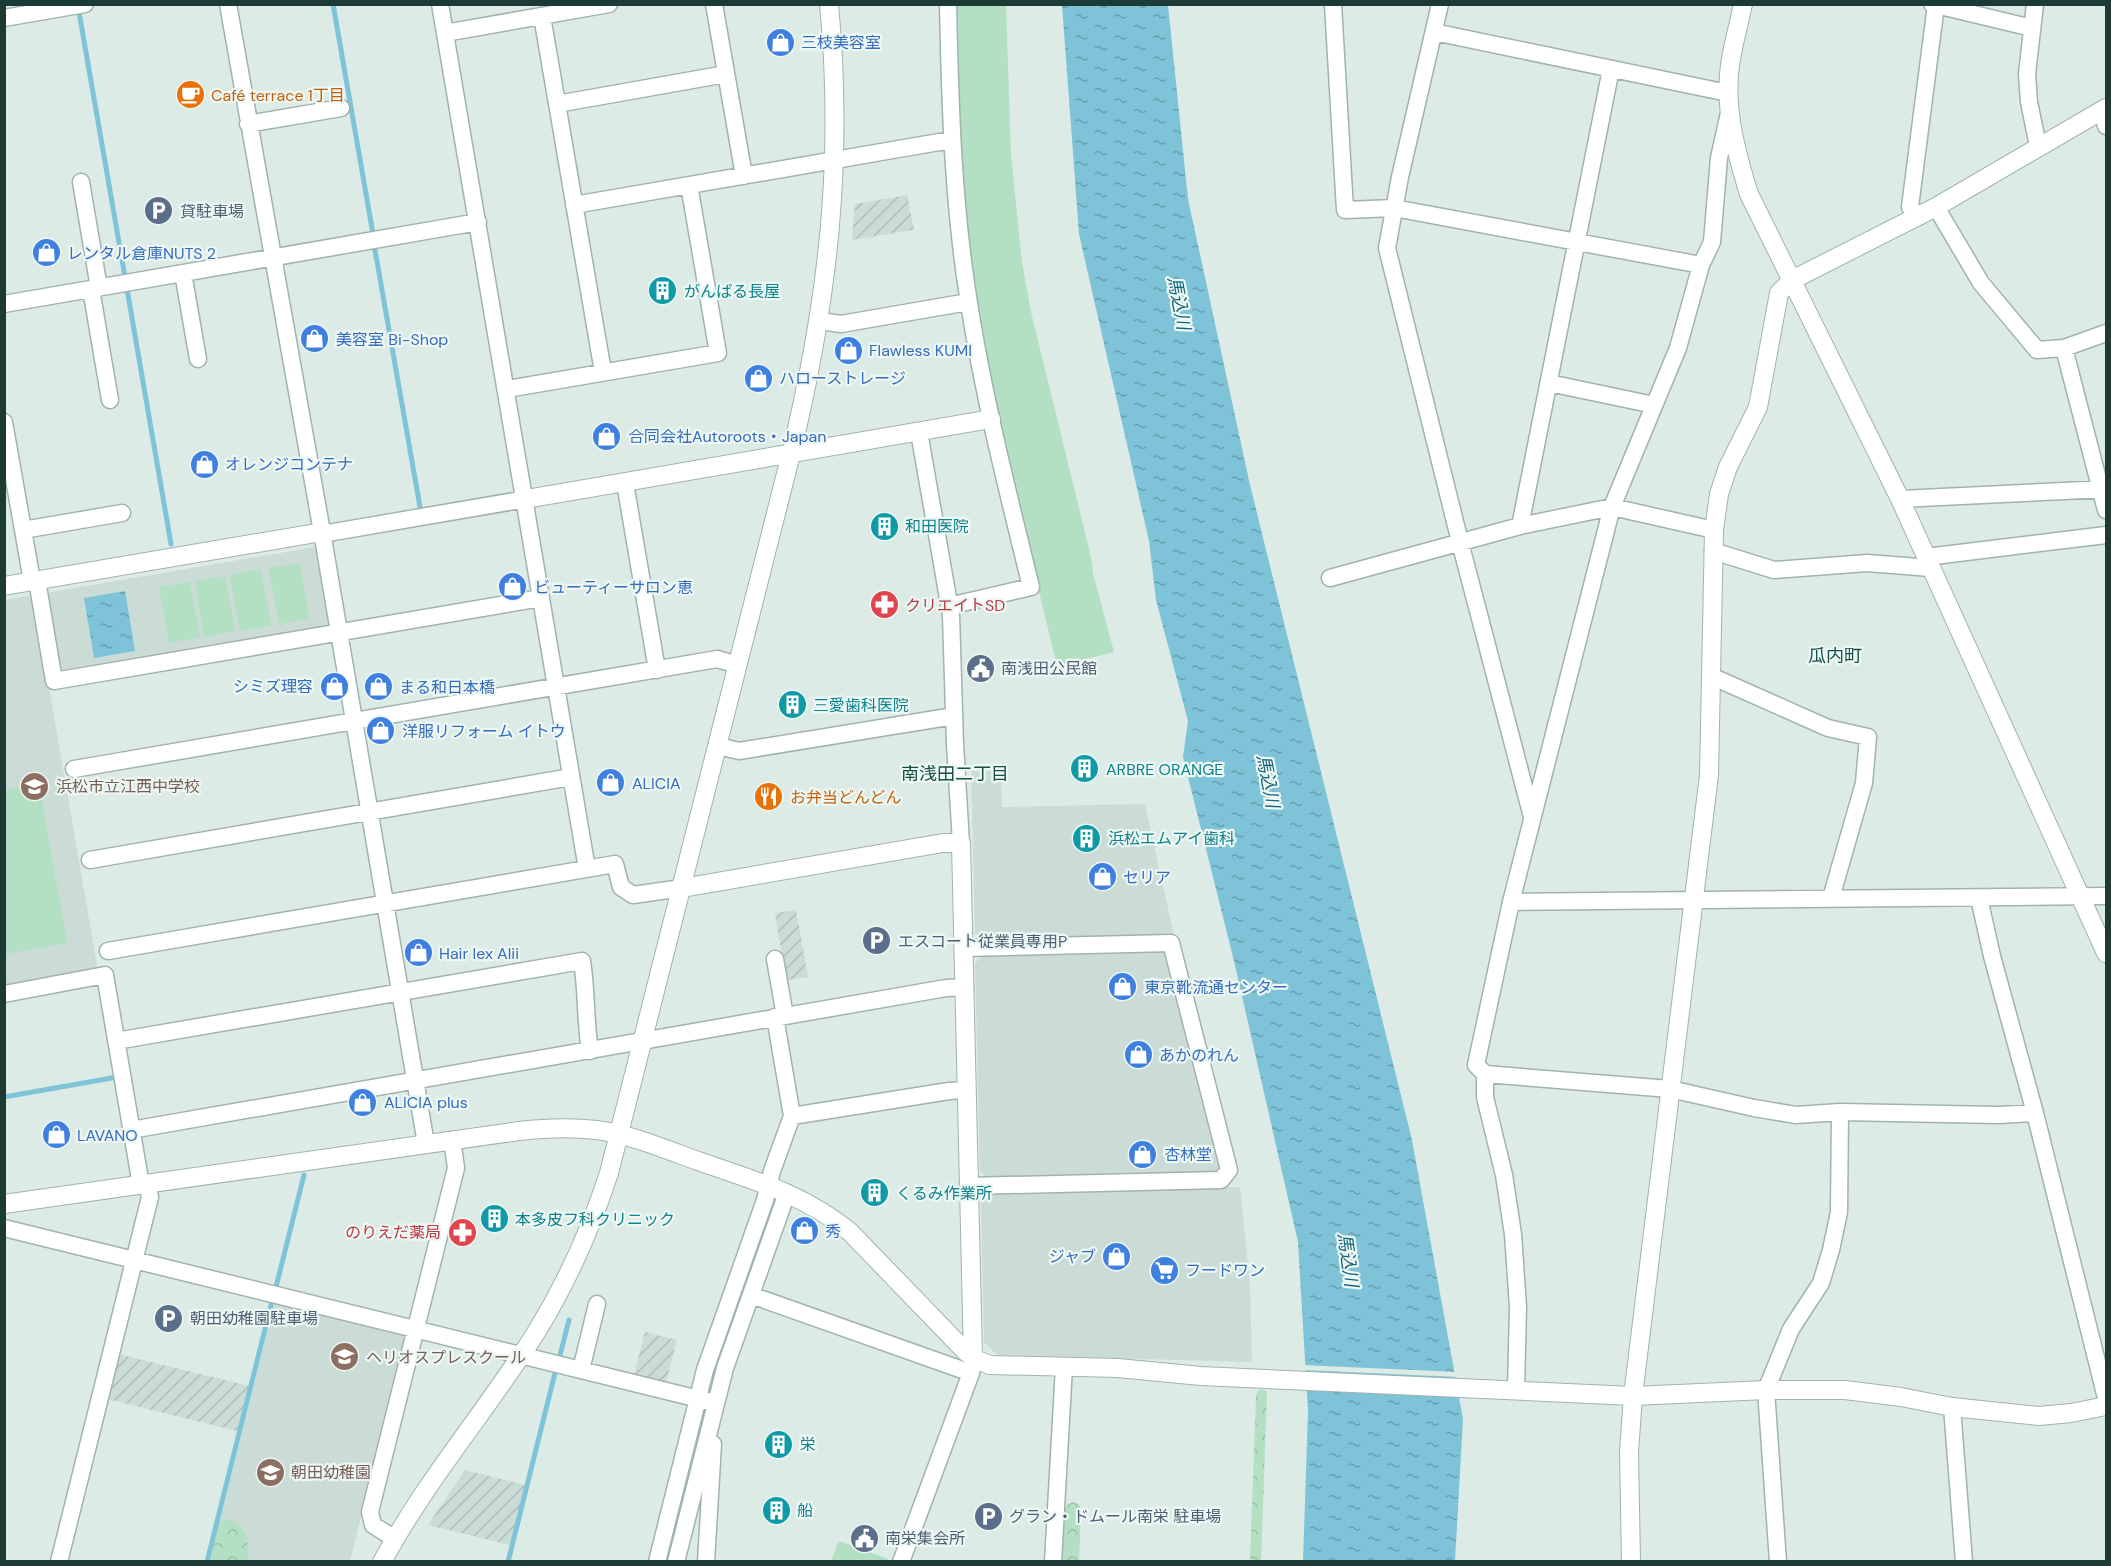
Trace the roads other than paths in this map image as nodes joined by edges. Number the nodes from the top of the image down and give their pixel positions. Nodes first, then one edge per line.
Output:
1 (85, 4) edge
2 (228, 4) edge
3 (440, 4) edge
4 (609, 4) edge
5 (714, 4) edge
6 (829, 4) edge
7 (948, 4) edge
8 (1333, 4) edge
9 (1440, 4) edge
10 (1743, 4) edge
11 (2035, 4) edge
12 (1934, 5) edge
13 (25, 10) edge
14 (542, 16) junction
15 (4, 18) edge
16 (2032, 28) junction
17 (1434, 32) junction
18 (445, 33) junction
19 (1611, 69) junction
20 (726, 74) junction
21 (1728, 93) junction
22 (557, 104) junction
23 (341, 108) dead end
24 (1729, 112) junction
25 (2105, 115) edge
26 (248, 124) junction
27 (952, 142) junction
28 (2038, 146) junction
29 (835, 160) junction
30 (744, 176) junction
31 (81, 182) dead end
32 (689, 185) junction
33 (574, 205) junction
34 (1936, 207) junction
35 (1394, 208) junction
36 (1918, 217) junction
37 (478, 222) junction
38 (1577, 243) junction
39 (272, 258) junction
40 (1701, 265) junction
41 (183, 273) junction
42 (1792, 280) junction
43 (95, 288) junction
44 (968, 302) junction
45 (4, 304) edge
46 (820, 321) junction
47 (2106, 333) edge
48 (2064, 348) junction
49 (198, 359) dead end
50 (603, 372) junction
51 (1549, 383) junction
52 (507, 389) junction
53 (110, 400) dead end
54 (1654, 405) junction
55 (991, 419) junction
56 (4, 422) edge
57 (919, 432) junction
58 (791, 454) junction
59 (625, 483) junction
60 (2104, 489) edge
61 (526, 499) junction
62 (1900, 499) junction
63 (1612, 507) junction
64 (2106, 510) edge
65 (122, 513) dead end
66 (1520, 526) junction
67 (23, 530) junction
68 (1714, 530) junction
69 (322, 533) junction
70 (2106, 535) edge
71 (1460, 542) junction
72 (1713, 551) junction
73 (1929, 563) junction
74 (1330, 578) dead end
75 (34, 581) junction
76 (4, 586) edge
77 (541, 598) junction
78 (949, 606) junction
79 (339, 632) junction
80 (738, 664) junction
81 (657, 670) junction
82 (1711, 676) junction
83 (556, 687) junction
84 (954, 716) junction
85 (354, 721) junction
86 (718, 746) junction
87 (74, 769) dead end
88 (571, 777) junction
89 (370, 812) junction
90 (1532, 818) junction
91 (961, 843) junction
92 (90, 860) dead end
93 (587, 869) junction
94 (681, 888) junction
95 (2081, 896) junction
96 (2106, 896) edge
97 (1831, 898) junction
98 (1979, 898) junction
99 (1692, 900) junction
100 (1511, 902) junction
101 (386, 903) junction
102 (964, 948) junction
103 (108, 951) dead end
104 (2106, 953) edge
105 (775, 959) dead end
106 (965, 987) junction
107 (401, 992) junction
108 (4, 994) edge
109 (780, 1016) junction
110 (643, 1040) junction
111 (116, 1041) junction
112 (591, 1051) junction
113 (1485, 1074) junction
114 (416, 1081) junction
115 (1670, 1089) junction
116 (967, 1090) junction
117 (1840, 1112) junction
118 (2035, 1113) junction
119 (792, 1116) junction
120 (131, 1130) junction
121 (619, 1135) junction
122 (452, 1140) junction
123 (426, 1144) junction
124 (144, 1184) junction
125 (769, 1186) junction
126 (969, 1186) junction
127 (787, 1193) junction
128 (4, 1204) edge
129 (4, 1228) edge
130 (134, 1260) junction
131 (751, 1295) junction
132 (597, 1304) dead end
133 (416, 1329) junction
134 (520, 1355) junction
135 (972, 1365) junction
136 (1064, 1367) junction
137 (581, 1370) junction
138 (1516, 1390) junction
139 (1766, 1390) junction
140 (1633, 1396) junction
141 (698, 1398) junction
142 (2106, 1398) edge
143 (716, 1403) junction
144 (2106, 1406) edge
145 (1952, 1407) junction
146 (706, 1439) junction
147 (395, 1539) junction
148 (59, 1562) edge
149 (382, 1562) edge
150 (657, 1562) edge
151 (676, 1562) edge
152 (706, 1562) edge
153 (901, 1562) edge
154 (1053, 1562) edge
155 (1631, 1562) edge
156 (1778, 1562) edge
157 (1964, 1562) edge

1 - 13 street
2 - 26 street
3 - 18 street
4 - 14 street
5 - 20 street
6 - 29 street
7 - 27 street
8 - 35 street
9 - 17 street
10 - 21 street
11 - 16 street
12 - 16 street
12 - 36 street
13 - 15 street
14 - 18 street
14 - 22 street
16 - 28 street
17 - 19 street
17 - 35 street
18 - 37 street
19 - 21 street
19 - 38 street
20 - 22 street
20 - 30 street
21 - 24 street
22 - 33 street
23 - 26 street
24 - 40 street
24 - 42 street
25 - 28 street
26 - 39 street
27 - 29 street
27 - 44 street
28 - 34 street
29 - 30 street
29 - 46 street
30 - 32 street
31 - 43 street
32 - 33 street
32 - 50 street
33 - 50 street
34 - 36 street
34 - 48 street
35 - 38 street
35 - 71 street
36 - 42 street
37 - 39 street
37 - 52 street
38 - 40 street
38 - 51 street
39 - 41 street
39 - 69 street
40 - 54 street
41 - 43 street
41 - 49 street
42 - 62 street
42 - 68 street
43 - 45 street
43 - 53 street
44 - 46 street
44 - 55 street
46 - 58 street
47 - 48 street
48 - 60 street
50 - 52 street
51 - 54 street
51 - 66 street
52 - 61 street
54 - 63 street
55 - 57 street
55 - 78 street
56 - 67 street
57 - 58 street
57 - 78 street
58 - 59 street
58 - 80 street
59 - 61 street
59 - 81 street
60 - 62 street
60 - 64 street
61 - 69 street
61 - 77 street
62 - 73 street
63 - 66 street
63 - 68 street
63 - 90 street
65 - 67 street
66 - 71 street
67 - 75 street
68 - 72 street
69 - 75 street
69 - 79 street
70 - 73 street
71 - 74 street
71 - 90 street
72 - 73 street
72 - 82 street
73 - 95 street
75 - 76 street
75 - 79 street
77 - 79 street
77 - 83 street
78 - 84 street
79 - 85 street
80 - 81 street
80 - 86 street
81 - 83 street
82 - 97 street
82 - 99 street
83 - 85 street
83 - 88 street
84 - 86 street
84 - 91 street
85 - 87 street
85 - 89 street
86 - 94 street
88 - 89 street
88 - 93 street
89 - 92 street
89 - 101 street
90 - 100 street
91 - 94 street
91 - 102 street
93 - 94 street
93 - 101 street
94 - 110 street
95 - 96 street
95 - 98 street
95 - 104 street
97 - 98 street
97 - 99 street
98 - 118 street
99 - 100 street
99 - 115 street
100 - 113 street
101 - 103 street
101 - 107 street
102 - 106 street
102 - 126 street
105 - 109 street
106 - 109 street
106 - 116 street
107 - 111 street
107 - 112 street
107 - 114 street
108 - 111 street
109 - 110 street
109 - 119 street
110 - 112 street
110 - 121 street
111 - 120 street
112 - 114 street
113 - 115 street
113 - 138 street
114 - 120 street
114 - 123 street
115 - 117 street
115 - 140 street
116 - 119 street
116 - 126 street
117 - 118 street
117 - 139 street
118 - 142 street
119 - 125 street
120 - 124 street
121 - 122 street
121 - 125 street
121 - 134 street
122 - 123 street
122 - 133 street
123 - 124 street
124 - 128 street
124 - 130 street
125 - 127 street
125 - 141 street
126 - 135 street
127 - 131 street
127 - 135 street
129 - 130 street
130 - 133 street
130 - 148 street
131 - 135 street
131 - 143 street
132 - 137 street
133 - 134 street
133 - 147 street
134 - 137 street
134 - 147 street
135 - 136 street
135 - 153 street
136 - 138 street
136 - 154 street
137 - 141 street
138 - 140 street
139 - 140 street
139 - 145 street
139 - 156 street
140 - 155 street
141 - 143 street
141 - 150 street
143 - 146 street
144 - 145 street
145 - 157 street
146 - 151 street
146 - 152 street
147 - 149 street

